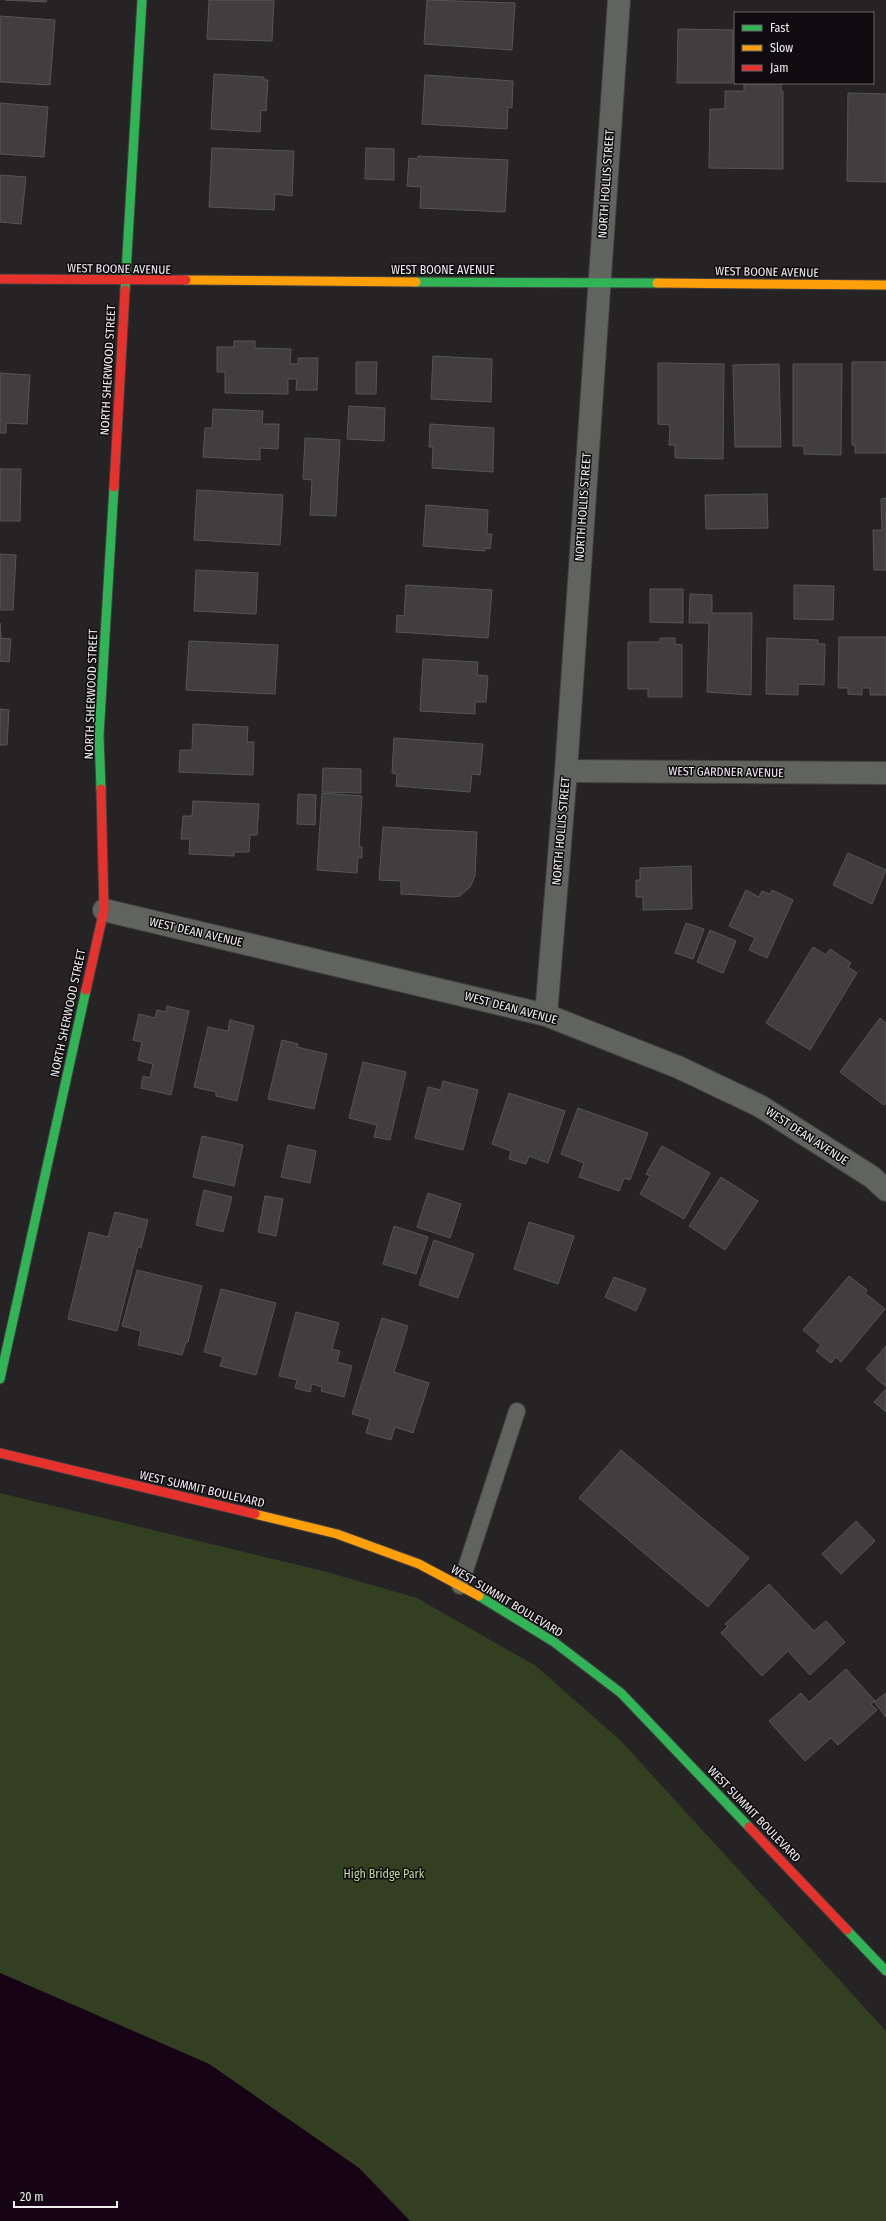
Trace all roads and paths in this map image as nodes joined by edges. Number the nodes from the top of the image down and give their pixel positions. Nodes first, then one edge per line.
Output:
1 (142, 0) edge
2 (619, 0) edge
3 (0, 279) edge
4 (125, 281) junction
5 (599, 282) junction
6 (886, 285) edge
7 (566, 771) junction
8 (886, 774) edge
9 (104, 910) junction
10 (546, 1015) junction
11 (886, 1190) edge
12 (0, 1379) edge
13 (517, 1411) dead end
14 (0, 1453) edge
15 (460, 1586) junction
16 (886, 1971) edge

1 - 4 street, NORTH SHERWOOD STREET
2 - 5 street, NORTH HOLLIS STREET
3 - 4 street, WEST BOONE AVENUE
4 - 5 street, WEST BOONE AVENUE
4 - 9 street, NORTH SHERWOOD STREET
5 - 6 street, WEST BOONE AVENUE
5 - 7 street, NORTH HOLLIS STREET
7 - 8 street, WEST GARDNER AVENUE
7 - 10 street, NORTH HOLLIS STREET
9 - 10 street, WEST DEAN AVENUE
9 - 12 street, NORTH SHERWOOD STREET
10 - 11 street, WEST DEAN AVENUE
13 - 15 lane
14 - 15 street, WEST SUMMIT BOULEVARD
15 - 16 street, WEST SUMMIT BOULEVARD

